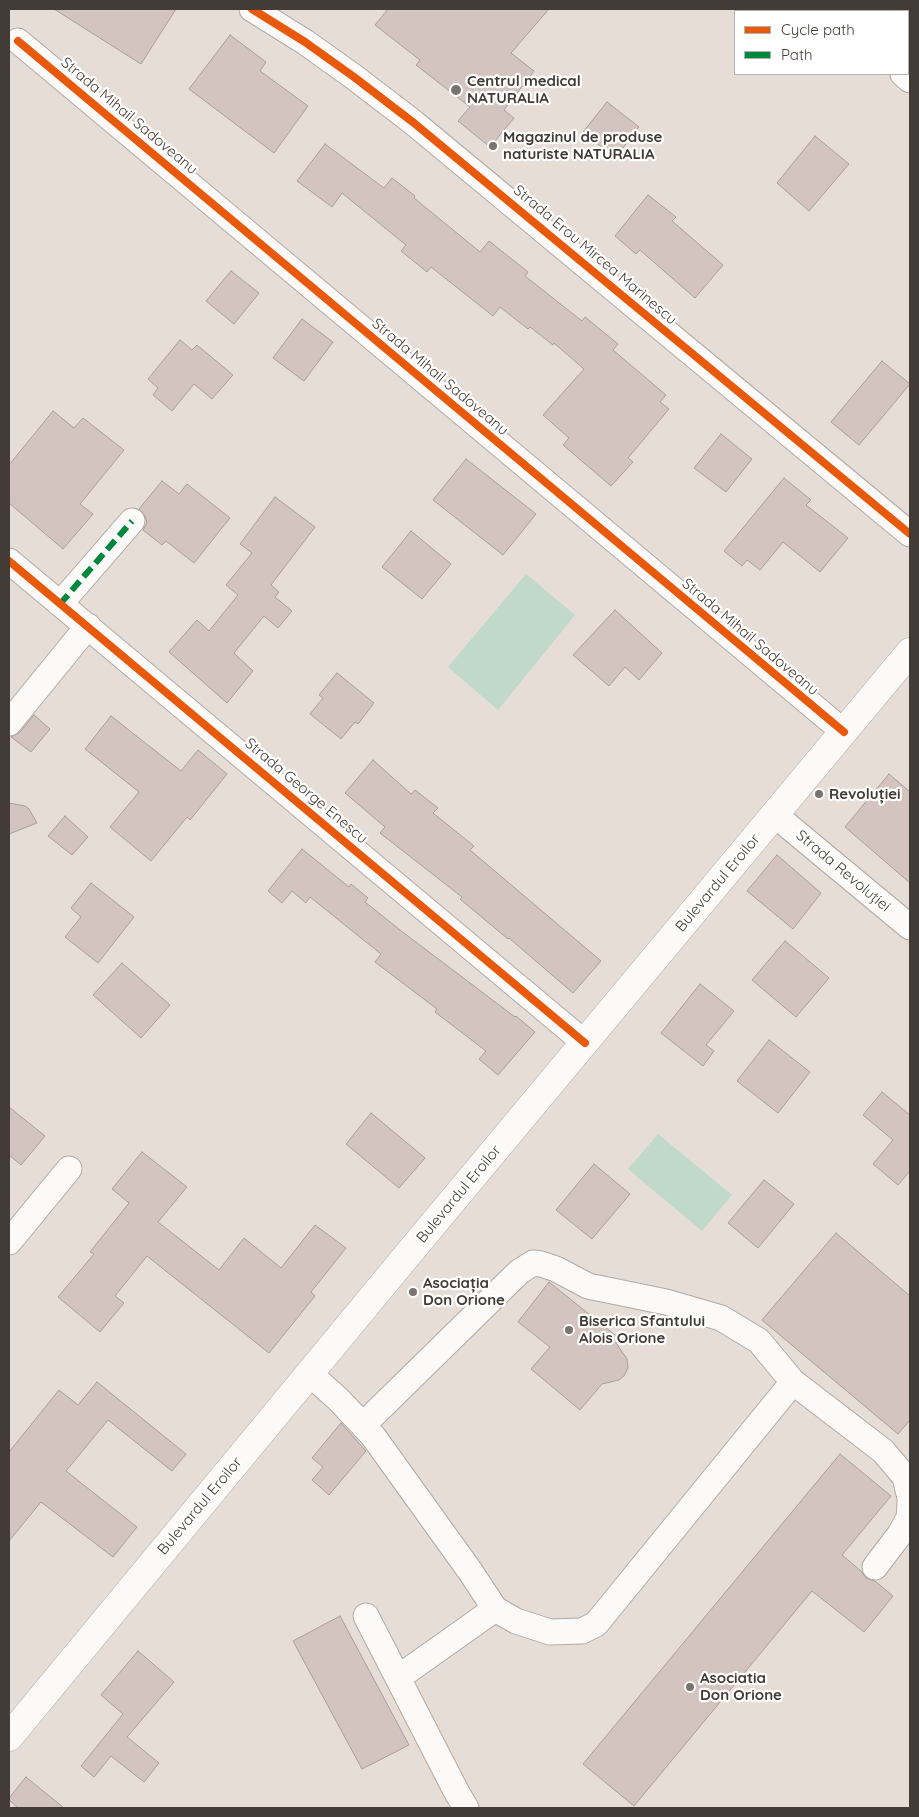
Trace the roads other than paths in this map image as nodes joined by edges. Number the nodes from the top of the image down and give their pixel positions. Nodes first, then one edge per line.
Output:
1 (252, 9) edge
2 (18, 41) dead end
3 (132, 521) dead end
4 (910, 534) edge
5 (9, 561) edge
6 (60, 604) junction
7 (88, 626) junction
8 (910, 652) edge
9 (9, 723) edge
10 (844, 732) junction
11 (775, 815) junction
12 (910, 927) edge
13 (585, 1043) junction
14 (68, 1169) dead end
15 (9, 1242) edge
16 (310, 1374) junction
17 (793, 1382) junction
18 (363, 1425) junction
19 (910, 1498) edge
20 (910, 1502) edge
21 (875, 1567) dead end
22 (495, 1609) junction
23 (366, 1616) dead end
24 (399, 1677) junction
25 (9, 1737) edge
26 (466, 1808) edge

1 - 4 street, Strada Erou Mircea Marinescu
2 - 10 street, Strada Mihail Sadoveanu
3 - 6 street
5 - 6 street, Strada George Enescu
6 - 7 street, Strada George Enescu
7 - 9 street
7 - 13 street, Strada George Enescu
8 - 10 main road, Bulevardul Eroilor
10 - 11 main road, Bulevardul Eroilor
11 - 12 street, Strada Revoluției
11 - 13 main road, Bulevardul Eroilor
13 - 16 main road, Bulevardul Eroilor
14 - 15 street
16 - 18 street
16 - 25 main road, Bulevardul Eroilor
17 - 18 street
17 - 19 street
17 - 22 street
18 - 22 street
20 - 21 street
22 - 24 street
23 - 24 street
24 - 26 street

